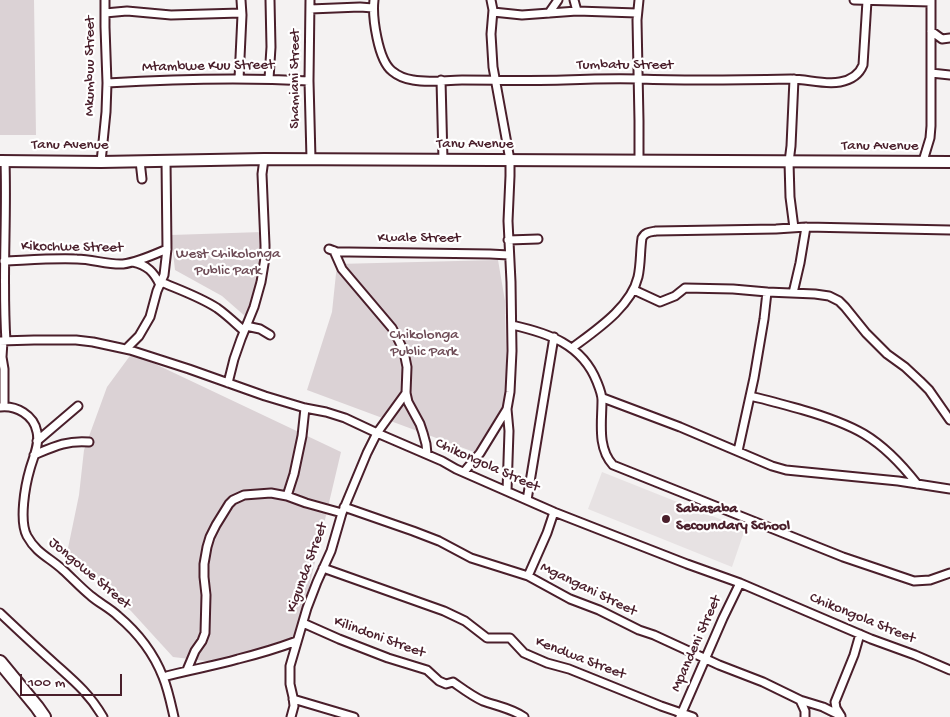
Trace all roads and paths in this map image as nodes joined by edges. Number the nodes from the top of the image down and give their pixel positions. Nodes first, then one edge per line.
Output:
1 (105, 0) edge
2 (241, 0) edge
3 (270, 0) edge
4 (310, 0) edge
5 (491, 0) edge
6 (558, 0) edge
7 (574, 0) edge
8 (638, 0) edge
9 (854, 0) edge
10 (867, 1) edge
11 (931, 1) edge
12 (373, 4) edge
13 (310, 9) junction
14 (577, 11) junction
15 (493, 12) junction
16 (105, 13) junction
17 (241, 13) junction
18 (549, 13) junction
19 (637, 13) junction
20 (931, 31) junction
21 (950, 38) edge
22 (931, 73) junction
23 (950, 76) edge
24 (638, 78) junction
25 (239, 79) junction
26 (269, 79) junction
27 (794, 79) junction
28 (442, 80) junction
29 (309, 81) junction
30 (495, 81) junction
31 (107, 83) junction
32 (264, 159) junction
33 (311, 159) junction
34 (166, 160) junction
35 (443, 160) junction
36 (510, 160) junction
37 (639, 160) junction
38 (3, 161) edge
39 (140, 161) junction
40 (101, 162) junction
41 (789, 162) junction
42 (924, 162) junction
43 (950, 162) edge
44 (142, 179) dead end
45 (806, 227) junction
46 (794, 228) junction
47 (950, 230) edge
48 (538, 239) dead end
49 (508, 240) junction
50 (167, 250) junction
51 (510, 255) junction
52 (4, 261) junction
53 (130, 262) junction
54 (160, 283) junction
55 (634, 290) junction
56 (767, 292) junction
57 (793, 293) junction
58 (512, 325) junction
59 (245, 328) junction
60 (270, 335) dead end
61 (554, 338) junction
62 (3, 341) edge
63 (572, 348) junction
64 (126, 350) junction
65 (228, 383) junction
66 (406, 393) junction
67 (750, 396) junction
68 (603, 398) junction
69 (78, 406) dead end
70 (2, 407) edge
71 (305, 408) junction
72 (507, 409) junction
73 (950, 420) edge
74 (377, 433) junction
75 (37, 440) junction
76 (88, 442) dead end
77 (738, 451) junction
78 (427, 454) junction
79 (34, 455) junction
80 (464, 472) junction
81 (917, 484) junction
82 (950, 489) edge
83 (507, 491) junction
84 (287, 496) junction
85 (527, 500) junction
86 (343, 510) junction
87 (554, 512) junction
88 (323, 568) junction
89 (950, 573) edge
90 (528, 576) junction
91 (740, 583) junction
92 (0, 613) edge
93 (303, 623) junction
94 (860, 634) junction
95 (297, 641) junction
96 (705, 658) junction
97 (0, 662) edge
98 (187, 670) junction
99 (950, 670) edge
100 (163, 677) junction
101 (293, 699) junction
102 (800, 700) junction
103 (681, 715) edge
104 (842, 716) edge
105 (44, 717) edge
106 (103, 717) edge
107 (174, 717) edge
108 (291, 717) edge
109 (354, 717) edge
110 (524, 717) edge
111 (693, 717) edge
112 (805, 717) edge

1 - 16 street, Mkumbuu Street
2 - 17 street
3 - 26 street
4 - 13 street, Shamiani Street
5 - 15 street
6 - 18 street
7 - 14 street
8 - 19 street
9 - 10 street
10 - 11 street
10 - 27 street, Tumbatu Street
11 - 20 street
12 - 13 street
12 - 28 street, Tumbatu Street
13 - 29 street, Shamiani Street
14 - 18 street
14 - 19 street
15 - 18 street
15 - 30 street
16 - 17 street
16 - 31 street, Mkumbuu Street
17 - 25 street
19 - 24 street
20 - 21 street
20 - 22 street
22 - 23 street
22 - 42 street
24 - 27 street, Tumbatu Street
24 - 30 street, Tumbatu Street
24 - 37 street
25 - 26 street, Mtambwe Kuu Street
25 - 31 street, Mtambwe Kuu Street
26 - 29 street, Mtambwe Kuu Street
27 - 41 street
28 - 30 street, Tumbatu Street
28 - 35 street
29 - 33 street, Shamiani Street
30 - 36 street
31 - 40 street, Mkumbuu Street
32 - 33 street, Tanu Avenue
32 - 34 street, Tanu Avenue
32 - 59 street
33 - 35 street, Tanu Avenue
34 - 39 street, Tanu Avenue
34 - 50 street
35 - 36 street, Tanu Avenue
36 - 37 street, Tanu Avenue
36 - 49 street
37 - 41 street, Tanu Avenue
38 - 40 street, Tanu Avenue
38 - 52 street
39 - 40 street, Tanu Avenue
39 - 44 street
41 - 42 street, Tanu Avenue
41 - 46 street
42 - 43 street, Tanu Avenue
45 - 46 street
45 - 47 street
45 - 57 street
46 - 55 street
48 - 49 street
49 - 51 street
50 - 53 street, Kikochwe Street
50 - 54 street
51 - 58 street
51 - 66 street, Kwale Street
52 - 53 street, Kikochwe Street
52 - 62 street
53 - 54 street
54 - 59 street
54 - 64 street
55 - 56 street
55 - 63 street
56 - 57 street
56 - 67 street
57 - 73 street
58 - 61 street
58 - 72 street
59 - 60 street
59 - 65 street
61 - 63 street
61 - 85 street
62 - 64 street, Chikongola Street
62 - 70 street
63 - 68 street
64 - 65 street, Chikongola Street
65 - 71 street, Chikongola Street
66 - 74 street, Kigunda Street
66 - 78 street
67 - 77 street
67 - 81 street
68 - 77 street
68 - 89 street
69 - 75 street
70 - 75 street, Jongowe Street
71 - 74 street, Chikongola Street
71 - 84 street
72 - 80 street
72 - 83 street
74 - 78 street, Chikongola Street
74 - 86 street, Kigunda Street
75 - 79 street, Jongowe Street
76 - 79 street
77 - 81 street
78 - 80 street, Chikongola Street
79 - 100 street, Jongowe Street
80 - 83 street, Chikongola Street
81 - 82 street
83 - 85 street, Chikongola Street
84 - 86 street, Mgangani Street
84 - 98 street, Mgangani Street
85 - 87 street, Chikongola Street
86 - 88 street, Kigunda Street
86 - 90 street, Mgangani Street
87 - 90 street
87 - 91 street, Chikongola Street
88 - 93 street, Kigunda Street
88 - 103 street, Kendwa Street
90 - 96 street, Mgangani Street
91 - 94 street, Chikongola Street
91 - 96 street, Mpandeni Street
92 - 106 street
93 - 95 street, Kigunda Street
93 - 110 street, Kilindoni Street
94 - 99 street, Chikongola Street
94 - 104 street
95 - 98 street
95 - 101 street, Kigunda Street
96 - 102 street, Mgangani Street
96 - 103 street, Mpandeni Street
97 - 105 highway
98 - 100 street
100 - 107 street, Jongowe Street
101 - 108 street, Kigunda Street
101 - 109 street
102 - 104 street, Mgangani Street
102 - 112 street
103 - 111 street, Kendwa Street

